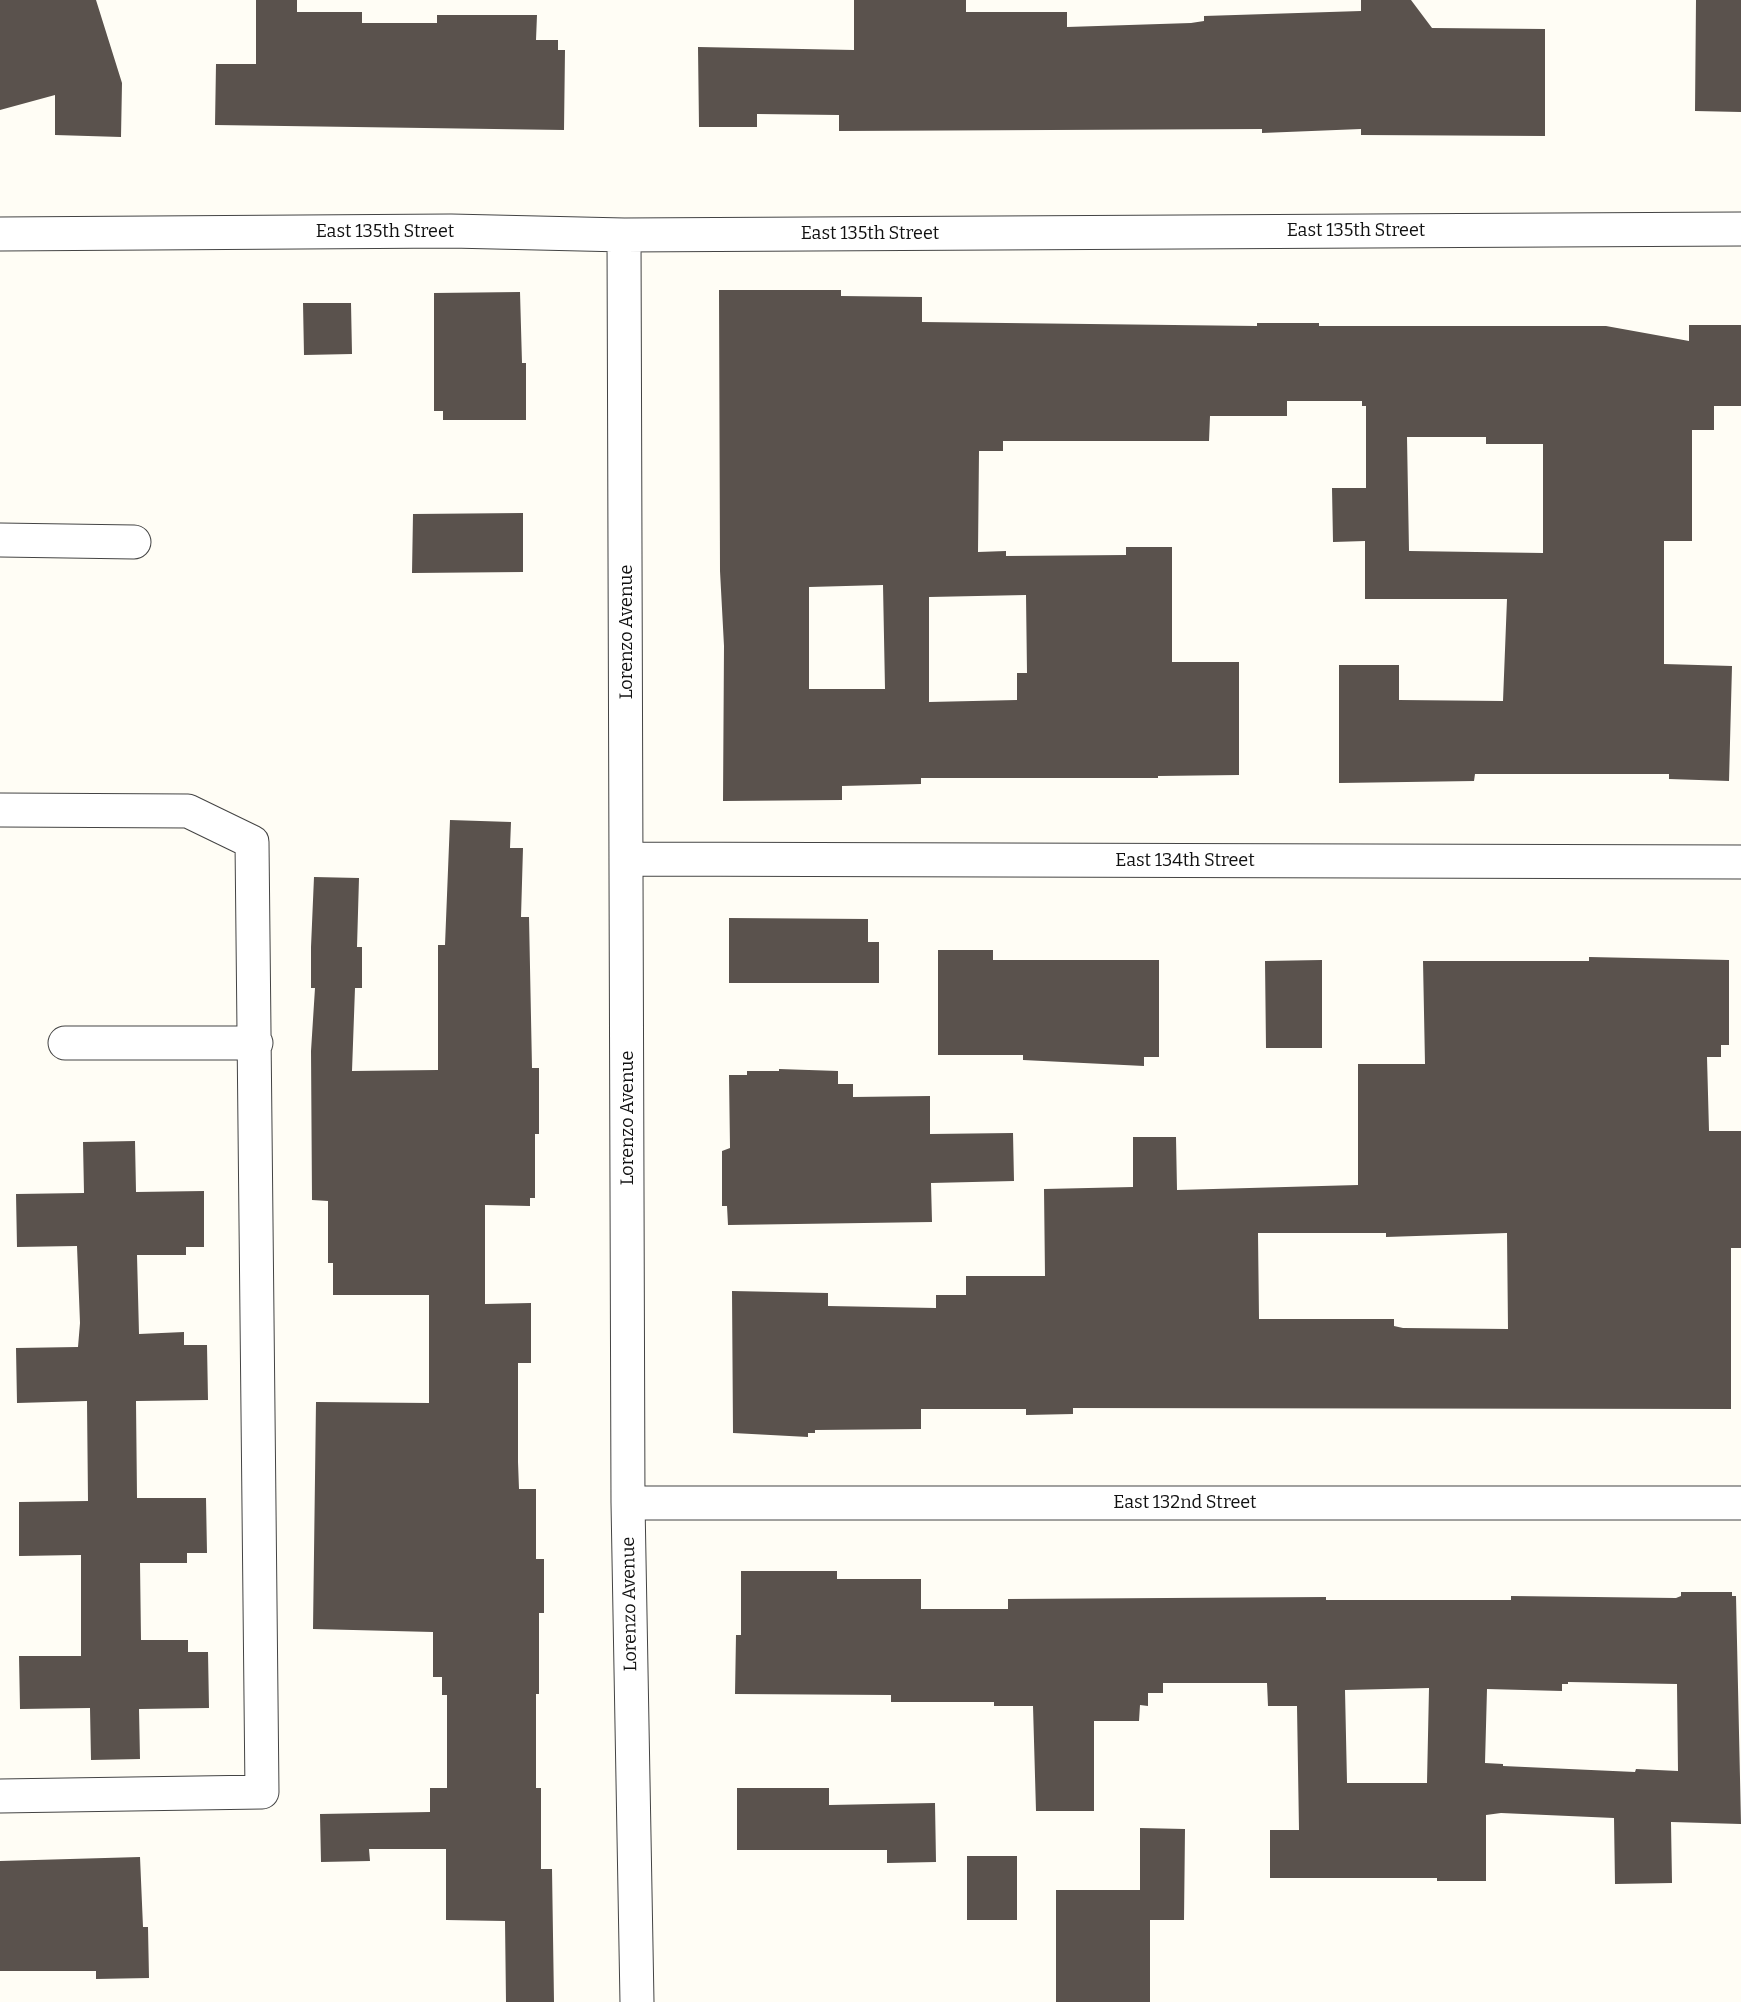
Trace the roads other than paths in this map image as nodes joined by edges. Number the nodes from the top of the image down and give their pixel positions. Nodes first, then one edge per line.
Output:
1 (1741, 229) edge
2 (0, 234) edge
3 (624, 235) junction
4 (0, 540) edge
5 (134, 542) dead end
6 (0, 810) edge
7 (628, 859) junction
8 (1741, 862) edge
9 (65, 1043) dead end
10 (256, 1044) junction
11 (628, 1503) junction
12 (1741, 1503) edge
13 (0, 1796) edge
14 (637, 2002) edge

1 - 3 street, East 135th Street
2 - 3 street, East 135th Street
3 - 7 street, Lorenzo Avenue
4 - 5 street
6 - 10 street
7 - 8 street, East 134th Street
7 - 11 street, Lorenzo Avenue
9 - 10 street
10 - 13 street
11 - 12 street, East 132nd Street
11 - 14 street, Lorenzo Avenue

